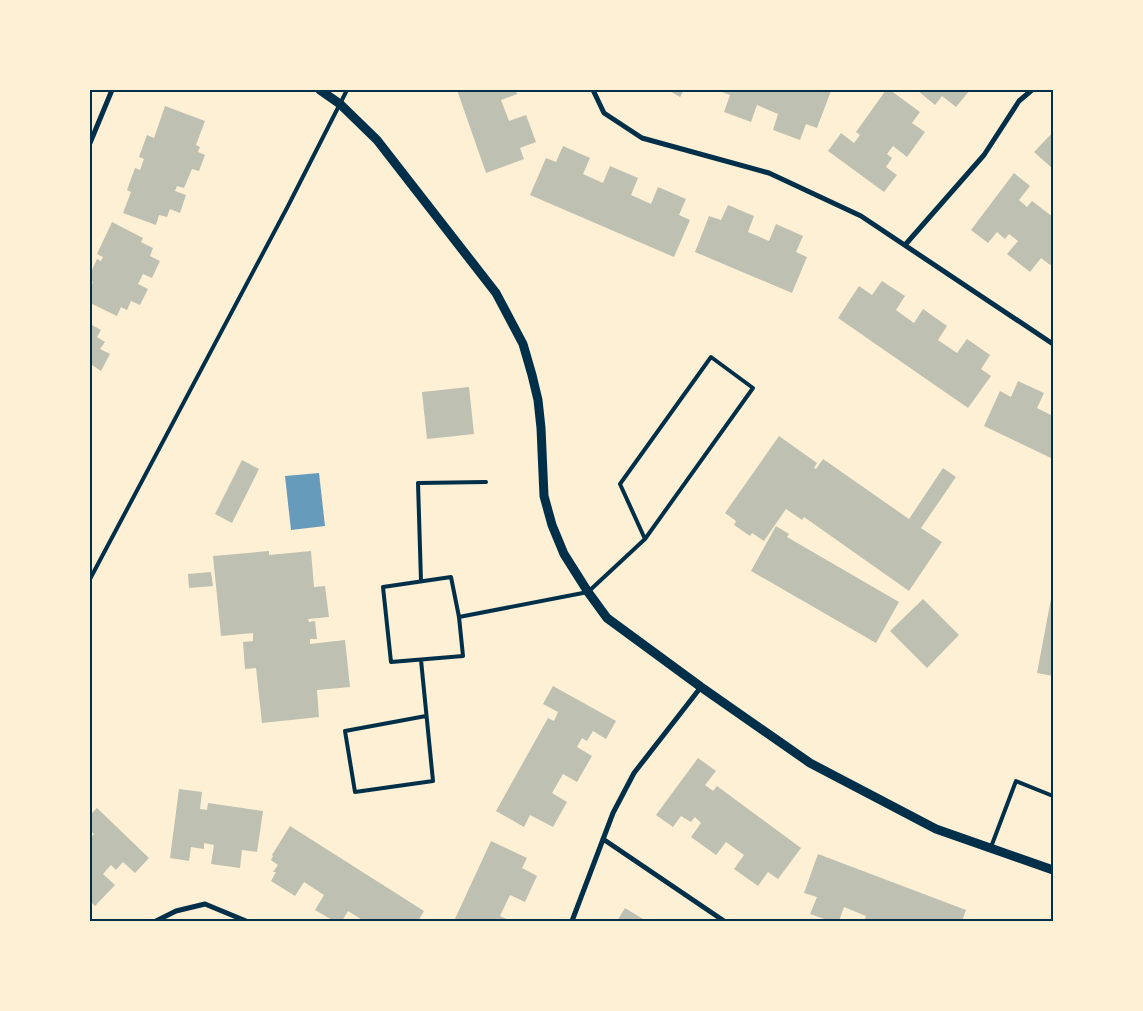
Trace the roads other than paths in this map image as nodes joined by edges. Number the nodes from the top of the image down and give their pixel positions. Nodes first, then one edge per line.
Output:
1 (112, 90) edge
2 (320, 90) edge
3 (347, 90) edge
4 (593, 90) edge
5 (1032, 90) edge
6 (340, 104) junction
7 (90, 143) edge
8 (905, 245) junction
9 (1053, 344) edge
10 (486, 482) dead end
11 (645, 539) junction
12 (90, 579) edge
13 (421, 581) junction
14 (588, 592) junction
15 (459, 617) junction
16 (421, 660) junction
17 (701, 687) junction
18 (426, 716) junction
19 (1053, 796) edge
20 (603, 839) junction
21 (990, 848) junction
22 (1053, 870) edge
23 (156, 921) edge
24 (246, 921) edge
25 (572, 921) edge
26 (724, 921) edge

1 - 7 street
2 - 6 street
3 - 6 lane
4 - 8 street
5 - 8 street
6 - 12 lane
6 - 14 street
8 - 9 street
10 - 13 lane
11 - 11 lane
11 - 14 lane
13 - 15 lane
13 - 16 lane
14 - 15 lane
14 - 17 street
15 - 16 lane
16 - 18 lane
17 - 20 street
17 - 21 street
18 - 18 lane
19 - 21 lane
20 - 25 street
20 - 26 street
21 - 22 street
23 - 24 street

